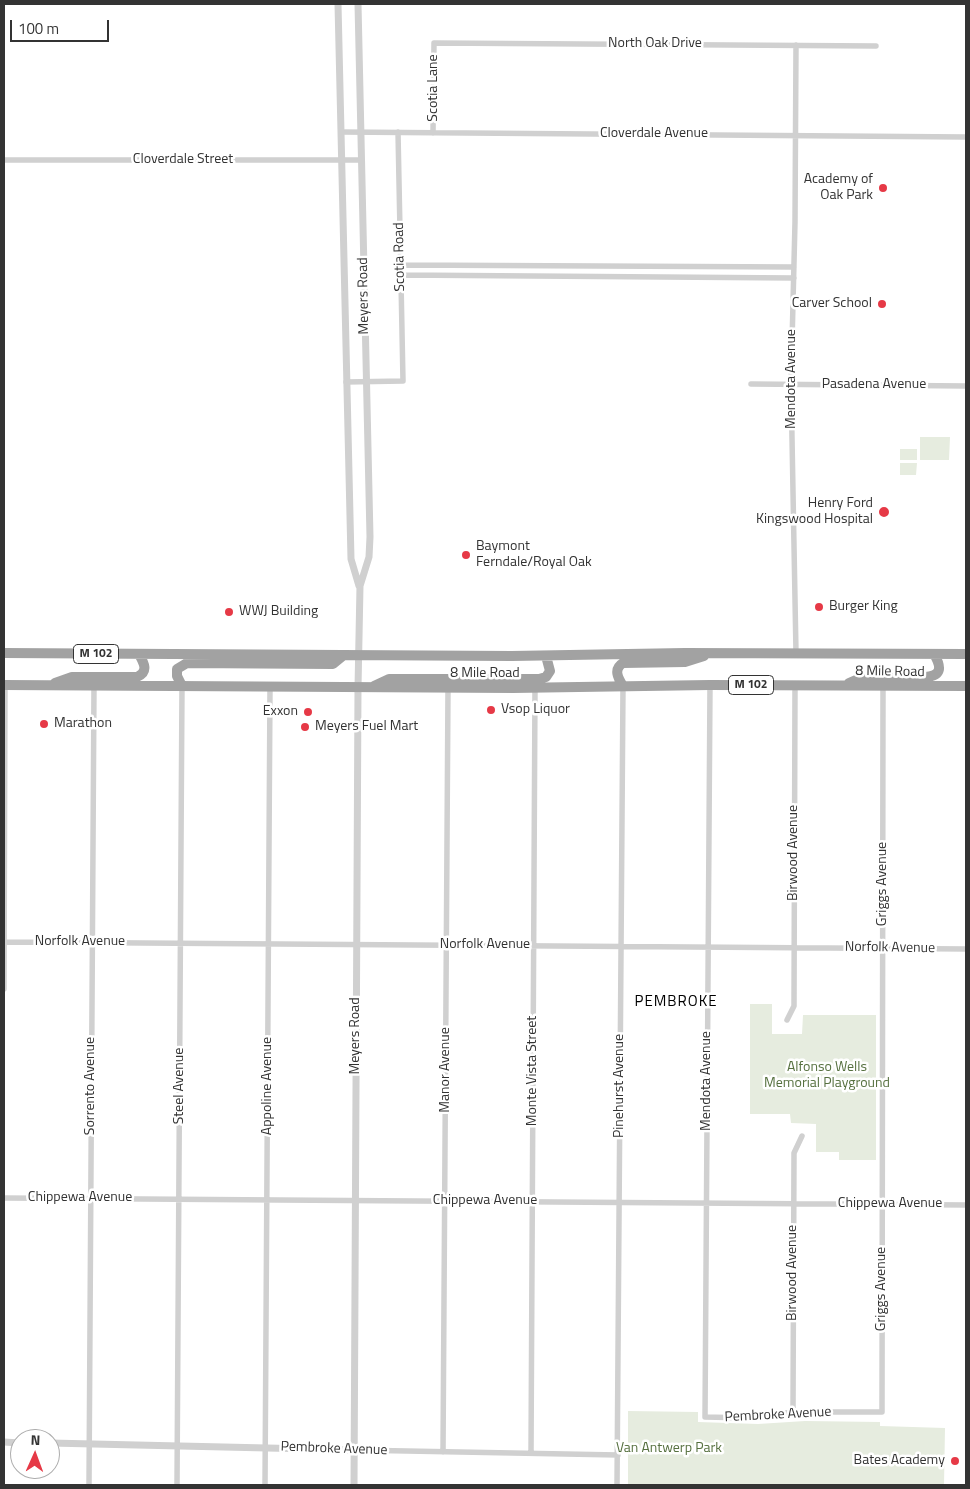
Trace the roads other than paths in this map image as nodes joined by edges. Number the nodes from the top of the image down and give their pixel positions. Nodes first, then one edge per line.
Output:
1 (338, 4) edge
2 (358, 4) edge
3 (434, 43) joint
4 (796, 45) junction
5 (876, 46) dead end
6 (341, 132) junction
7 (360, 132) junction
8 (398, 132) junction
9 (434, 132) junction
10 (795, 135) junction
11 (966, 137) edge
12 (4, 160) edge
13 (342, 160) junction
14 (361, 160) junction
15 (400, 265) junction
16 (469, 265) junction
17 (587, 266) junction
18 (650, 266) junction
19 (713, 267) junction
20 (794, 267) junction
21 (401, 275) junction
22 (469, 275) junction
23 (587, 276) junction
24 (650, 276) junction
25 (713, 277) junction
26 (794, 278) junction
27 (366, 381) junction
28 (346, 382) junction
29 (751, 384) dead end
30 (791, 384) junction
31 (966, 386) edge
32 (360, 586) junction
33 (796, 652) junction
34 (4, 653) edge
35 (715, 653) junction
36 (139, 654) junction
37 (934, 654) junction
38 (966, 654) edge
39 (344, 655) junction
40 (359, 656) junction
41 (546, 656) junction
42 (4, 685) edge
43 (47, 685) junction
44 (710, 685) junction
45 (795, 685) junction
46 (844, 685) junction
47 (94, 686) junction
48 (182, 686) junction
49 (623, 686) junction
50 (883, 686) junction
51 (966, 686) edge
52 (270, 687) junction
53 (358, 688) junction
54 (371, 688) junction
55 (448, 688) junction
56 (536, 688) junction
57 (4, 942) edge
58 (92, 942) junction
59 (180, 943) junction
60 (269, 943) junction
61 (356, 944) junction
62 (446, 945) junction
63 (534, 945) junction
64 (622, 946) junction
65 (708, 947) junction
66 (883, 947) junction
67 (794, 948) junction
68 (966, 949) edge
69 (4, 989) edge
70 (787, 1020) dead end
71 (802, 1136) dead end
72 (4, 1198) edge
73 (91, 1198) junction
74 (179, 1199) junction
75 (267, 1199) junction
76 (355, 1200) junction
77 (445, 1200) junction
78 (532, 1201) junction
79 (620, 1202) junction
80 (707, 1203) junction
81 (794, 1204) junction
82 (882, 1205) junction
83 (966, 1205) edge
84 (793, 1412) junction
85 (882, 1412) joint
86 (705, 1417) joint
87 (60, 1443) edge
88 (89, 1444) junction
89 (178, 1445) junction
90 (266, 1447) junction
91 (354, 1450) junction
92 (443, 1452) junction
93 (531, 1453) junction
94 (618, 1455) junction
95 (89, 1485) edge
96 (177, 1485) edge
97 (265, 1485) edge
98 (354, 1485) edge
99 (617, 1485) edge

1 - 6 street, Meyers Road
2 - 7 street, Meyers Road
3 - 4 street, North Oak Drive
3 - 9 street, Scotia Lane
4 - 5 street, North Oak Drive
4 - 10 street, Mendota Avenue
6 - 7 street, Cloverdale Avenue
6 - 13 street, Meyers Road
7 - 8 street, Cloverdale Avenue
7 - 14 street, Meyers Road
8 - 9 street, Cloverdale Avenue
8 - 15 street, Scotia Road
9 - 10 street, Cloverdale Avenue
10 - 11 street, Cloverdale Avenue
10 - 20 street, Mendota Avenue
12 - 13 street, Cloverdale Street
13 - 14 street, Cloverdale Street
13 - 28 street, Meyers Road
14 - 27 street, Meyers Road
15 - 16 street
15 - 21 street, Scotia Road
16 - 17 street
16 - 22 street
17 - 18 street
17 - 23 street
18 - 19 street
18 - 24 street
19 - 20 street
19 - 25 street
20 - 26 street, Mendota Avenue
21 - 22 street
21 - 27 street, Scotia Road
22 - 23 street
23 - 24 street
24 - 25 street
25 - 26 street
26 - 30 street, Mendota Avenue
27 - 28 street
27 - 32 street, Meyers Road
28 - 32 street, Meyers Road
29 - 30 street, Pasadena Avenue
30 - 31 street, Pasadena Avenue
30 - 33 street, Mendota Avenue
32 - 40 street, Meyers Road
33 - 35 highway, 8 Mile Road / M 102
33 - 37 highway, 8 Mile Road / M 102
34 - 36 highway, 8 Mile Road / M 102
35 - 41 highway, 8 Mile Road / M 102
35 - 49 highway
36 - 39 highway, 8 Mile Road / M 102
36 - 43 highway
37 - 38 highway, 8 Mile Road / M 102
37 - 46 highway
39 - 40 highway, 8 Mile Road / M 102
39 - 48 highway
40 - 41 highway, 8 Mile Road / M 102
40 - 53 street, Meyers Road
41 - 54 highway
42 - 43 highway, 8 Mile Road / M 102
42 - 57 street
43 - 47 highway, 8 Mile Road / M 102
44 - 45 highway, 8 Mile Road / M 102
44 - 49 highway, 8 Mile Road / M 102
44 - 65 street, Mendota Avenue
45 - 46 highway, 8 Mile Road / M 102
45 - 67 street, Birwood Avenue
46 - 50 highway, 8 Mile Road / M 102
47 - 48 highway, 8 Mile Road / M 102
47 - 58 street, Sorrento Avenue
48 - 52 highway, 8 Mile Road / M 102
48 - 59 street, Steel Avenue
49 - 56 highway, 8 Mile Road / M 102
49 - 64 street, Pinehurst Avenue
50 - 51 highway, 8 Mile Road / M 102
50 - 66 street, Griggs Avenue
52 - 53 highway, 8 Mile Road / M 102
52 - 60 street, Appoline Avenue
53 - 54 highway, 8 Mile Road / M 102
53 - 61 street, Meyers Road
54 - 55 highway, 8 Mile Road / M 102
55 - 56 highway, 8 Mile Road / M 102
55 - 62 street, Manor Avenue
56 - 63 street, Monte Vista Street
57 - 58 street, Norfolk Avenue
57 - 69 street
58 - 59 street, Norfolk Avenue
58 - 73 street, Sorrento Avenue
59 - 60 street, Norfolk Avenue
59 - 74 street, Steel Avenue
60 - 61 street, Norfolk Avenue
60 - 75 street, Appoline Avenue
61 - 62 street, Norfolk Avenue
61 - 76 street, Meyers Road
62 - 63 street, Norfolk Avenue
62 - 77 street, Manor Avenue
63 - 64 street, Norfolk Avenue
63 - 78 street, Monte Vista Street
64 - 65 street, Norfolk Avenue
64 - 79 street, Pinehurst Avenue
65 - 67 street, Norfolk Avenue
65 - 80 street, Mendota Avenue
66 - 67 street, Norfolk Avenue
66 - 68 street, Norfolk Avenue
66 - 82 street, Griggs Avenue
67 - 70 street, Birwood Avenue
71 - 81 street, Birwood Avenue
72 - 73 street, Chippewa Avenue
73 - 74 street, Chippewa Avenue
73 - 88 street, Sorrento Avenue
74 - 75 street, Chippewa Avenue
74 - 89 street, Steel Avenue
75 - 76 street, Chippewa Avenue
75 - 90 street, Appoline Avenue
76 - 77 street, Chippewa Avenue
76 - 91 street, Meyers Road
77 - 78 street, Chippewa Avenue
77 - 92 street, Manor Avenue
78 - 79 street, Chippewa Avenue
78 - 93 street, Monte Vista Street
79 - 80 street, Chippewa Avenue
79 - 94 street, Pinehurst Avenue
80 - 81 street, Chippewa Avenue
80 - 86 street, Mendota Avenue
81 - 82 street, Chippewa Avenue
81 - 84 street, Birwood Avenue
82 - 83 street, Chippewa Avenue
82 - 85 street, Griggs Avenue
84 - 85 street, Pembroke Avenue
84 - 86 street, Pembroke Avenue
87 - 88 street, Pembroke Avenue
88 - 89 street, Pembroke Avenue
88 - 95 street, Sorrento Avenue
89 - 90 street, Pembroke Avenue
89 - 96 street, Steel Avenue
90 - 91 street, Pembroke Avenue
90 - 97 street, Appoline Avenue
91 - 92 street, Pembroke Avenue
91 - 98 street, Meyers Road
92 - 93 street, Pembroke Avenue
93 - 94 street, Pembroke Avenue
94 - 99 street, Pinehurst Avenue

